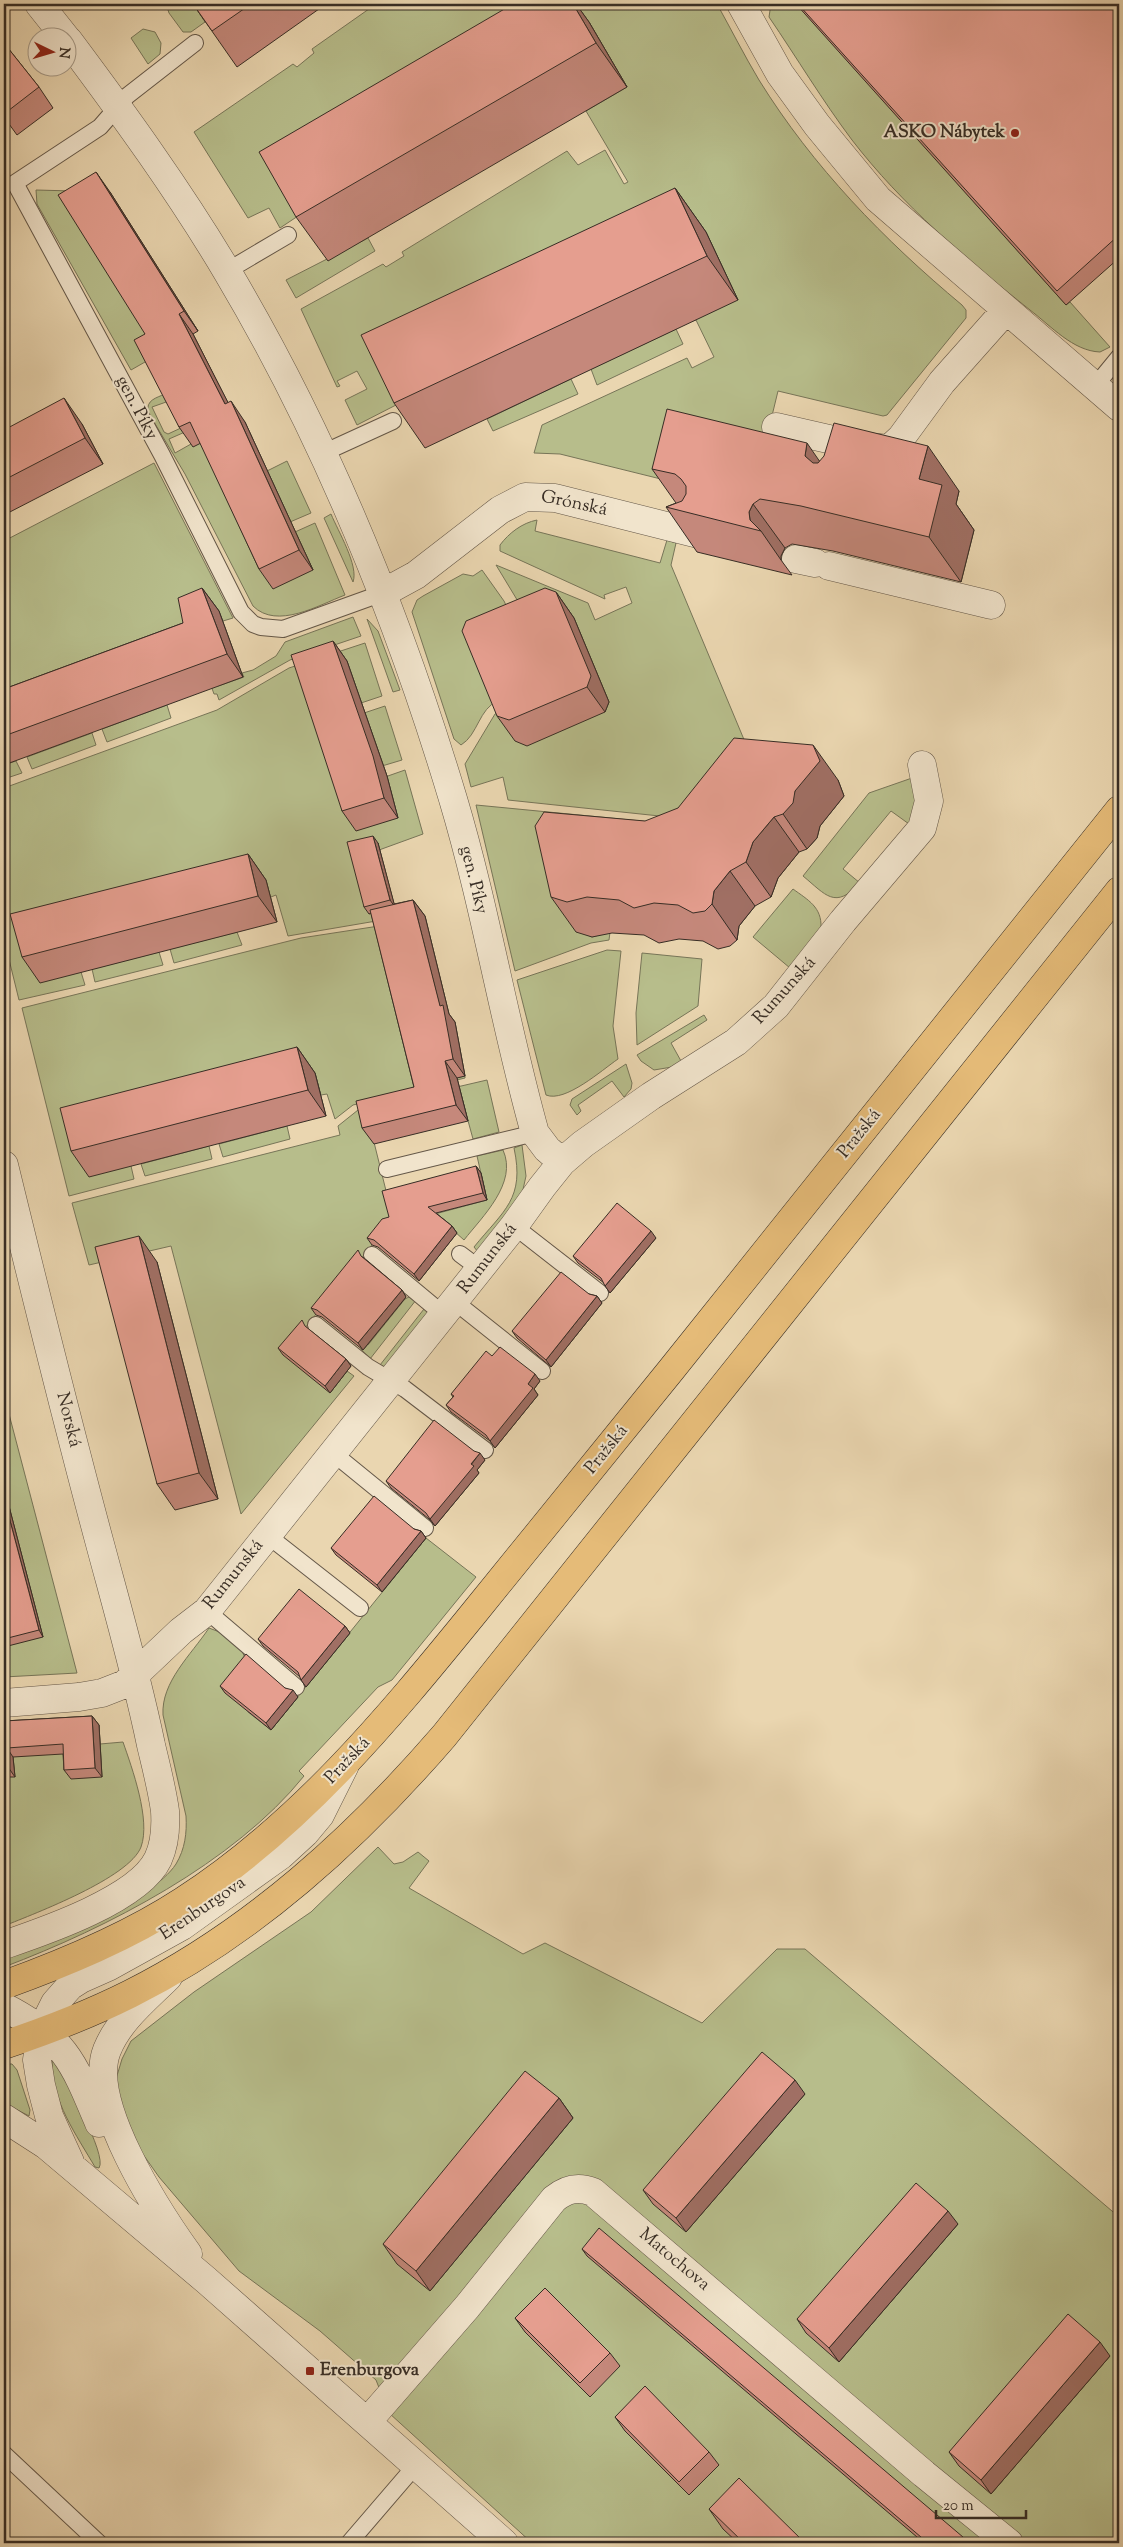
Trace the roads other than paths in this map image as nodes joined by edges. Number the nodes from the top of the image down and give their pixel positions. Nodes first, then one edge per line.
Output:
1 (39, 4) edge
2 (741, 4) edge
3 (58, 28) edge
4 (196, 43) edge
5 (78, 54) edge
6 (118, 107) junction
7 (288, 235) edge
8 (227, 271) junction
9 (1006, 310) junction
10 (1119, 357) edge
11 (1096, 386) junction
12 (1119, 406) edge
13 (393, 421) edge
14 (776, 427) dead end
15 (323, 453) junction
16 (702, 535) edge
17 (818, 562) dead end
18 (383, 593) junction
19 (991, 605) dead end
20 (922, 765) dead end
21 (1119, 810) edge
22 (1119, 891) edge
23 (535, 1133) junction
24 (562, 1162) junction
25 (4, 1165) edge
26 (387, 1169) dead end
27 (514, 1226) junction
28 (372, 1255) dead end
29 (600, 1293) dead end
30 (449, 1308) junction
31 (316, 1324) dead end
32 (542, 1371) dead end
33 (391, 1381) junction
34 (485, 1450) dead end
35 (333, 1453) junction
36 (425, 1528) dead end
37 (267, 1536) junction
38 (360, 1608) dead end
39 (207, 1611) junction
40 (137, 1674) junction
41 (296, 1687) dead end
42 (4, 1703) edge
43 (345, 1764) junction
44 (4, 1945) edge
45 (177, 1968) junction
46 (4, 1984) edge
47 (4, 2007) edge
48 (41, 2031) junction
49 (4, 2045) edge
50 (4, 2118) edge
51 (71, 2166) junction
52 (170, 2229) junction
53 (206, 2280) junction
54 (367, 2422) junction
55 (4, 2454) edge
56 (416, 2465) junction
57 (99, 2543) edge
58 (348, 2543) edge
59 (504, 2543) edge
60 (1009, 2543) edge

1 - 3 street, gen. Píky
2 - 9 street
4 - 6 lane, gen. Píky
5 - 6 street, gen. Píky
6 - 8 street, gen. Píky
6 - 18 lane, gen. Píky
7 - 8 lane
8 - 15 street, gen. Píky
9 - 11 street
9 - 14 street
10 - 11 lane
11 - 12 street
13 - 15 lane
15 - 18 street, gen. Píky
16 - 18 street, Grónská
17 - 19 street
18 - 23 street, gen. Píky
20 - 24 street, Rumunská
21 - 43 main road, Pražská
22 - 45 main road
23 - 24 street, gen. Píky
23 - 26 lane
24 - 27 street, Rumunská
25 - 40 street, Norská
27 - 29 lane
27 - 30 street, Rumunská
28 - 30 lane
30 - 32 lane
30 - 33 street, Rumunská
31 - 33 lane
33 - 34 lane
33 - 35 street, Rumunská
35 - 36 lane
35 - 37 street, Rumunská
37 - 38 lane
37 - 39 street, Rumunská
39 - 40 street, Rumunská
39 - 41 lane
40 - 42 street, Rumunská
40 - 44 street
43 - 46 main road, Pražská
43 - 48 street, Erenburgova
45 - 48 main road
45 - 52 street, Erenburgova
47 - 48 street, Erenburgova
48 - 49 main road
48 - 51 street, Erenburgova
48 - 52 street, Erenburgova
50 - 51 street, Erenburgova
51 - 53 street, Erenburgova
52 - 53 street, Erenburgova
53 - 54 street, Erenburgova
54 - 56 street, Erenburgova
54 - 60 street, Matochova
55 - 57 lane
56 - 58 lane
56 - 59 street, Erenburgova

